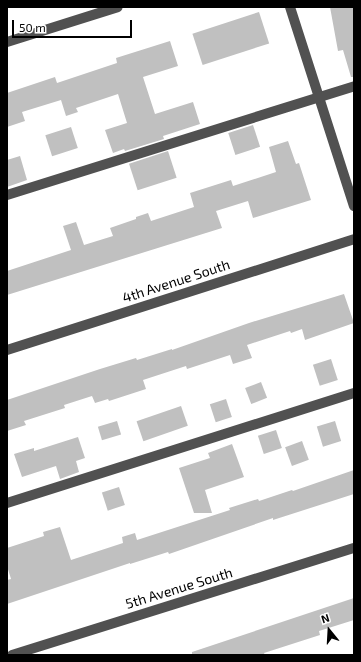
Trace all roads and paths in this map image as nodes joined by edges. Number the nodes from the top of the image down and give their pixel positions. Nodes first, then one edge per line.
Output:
1 (118, 7) edge
2 (290, 7) edge
3 (7, 42) edge
4 (354, 86) edge
5 (319, 97) junction
6 (7, 195) edge
7 (354, 206) edge
8 (354, 239) edge
9 (7, 350) edge
10 (354, 393) edge
11 (7, 503) edge
12 (354, 548) edge
13 (12, 655) edge

1 - 3 street
2 - 5 street
4 - 5 street
5 - 6 street
5 - 7 street
8 - 9 street, 4th Avenue South
10 - 11 street
12 - 13 street, 5th Avenue South

